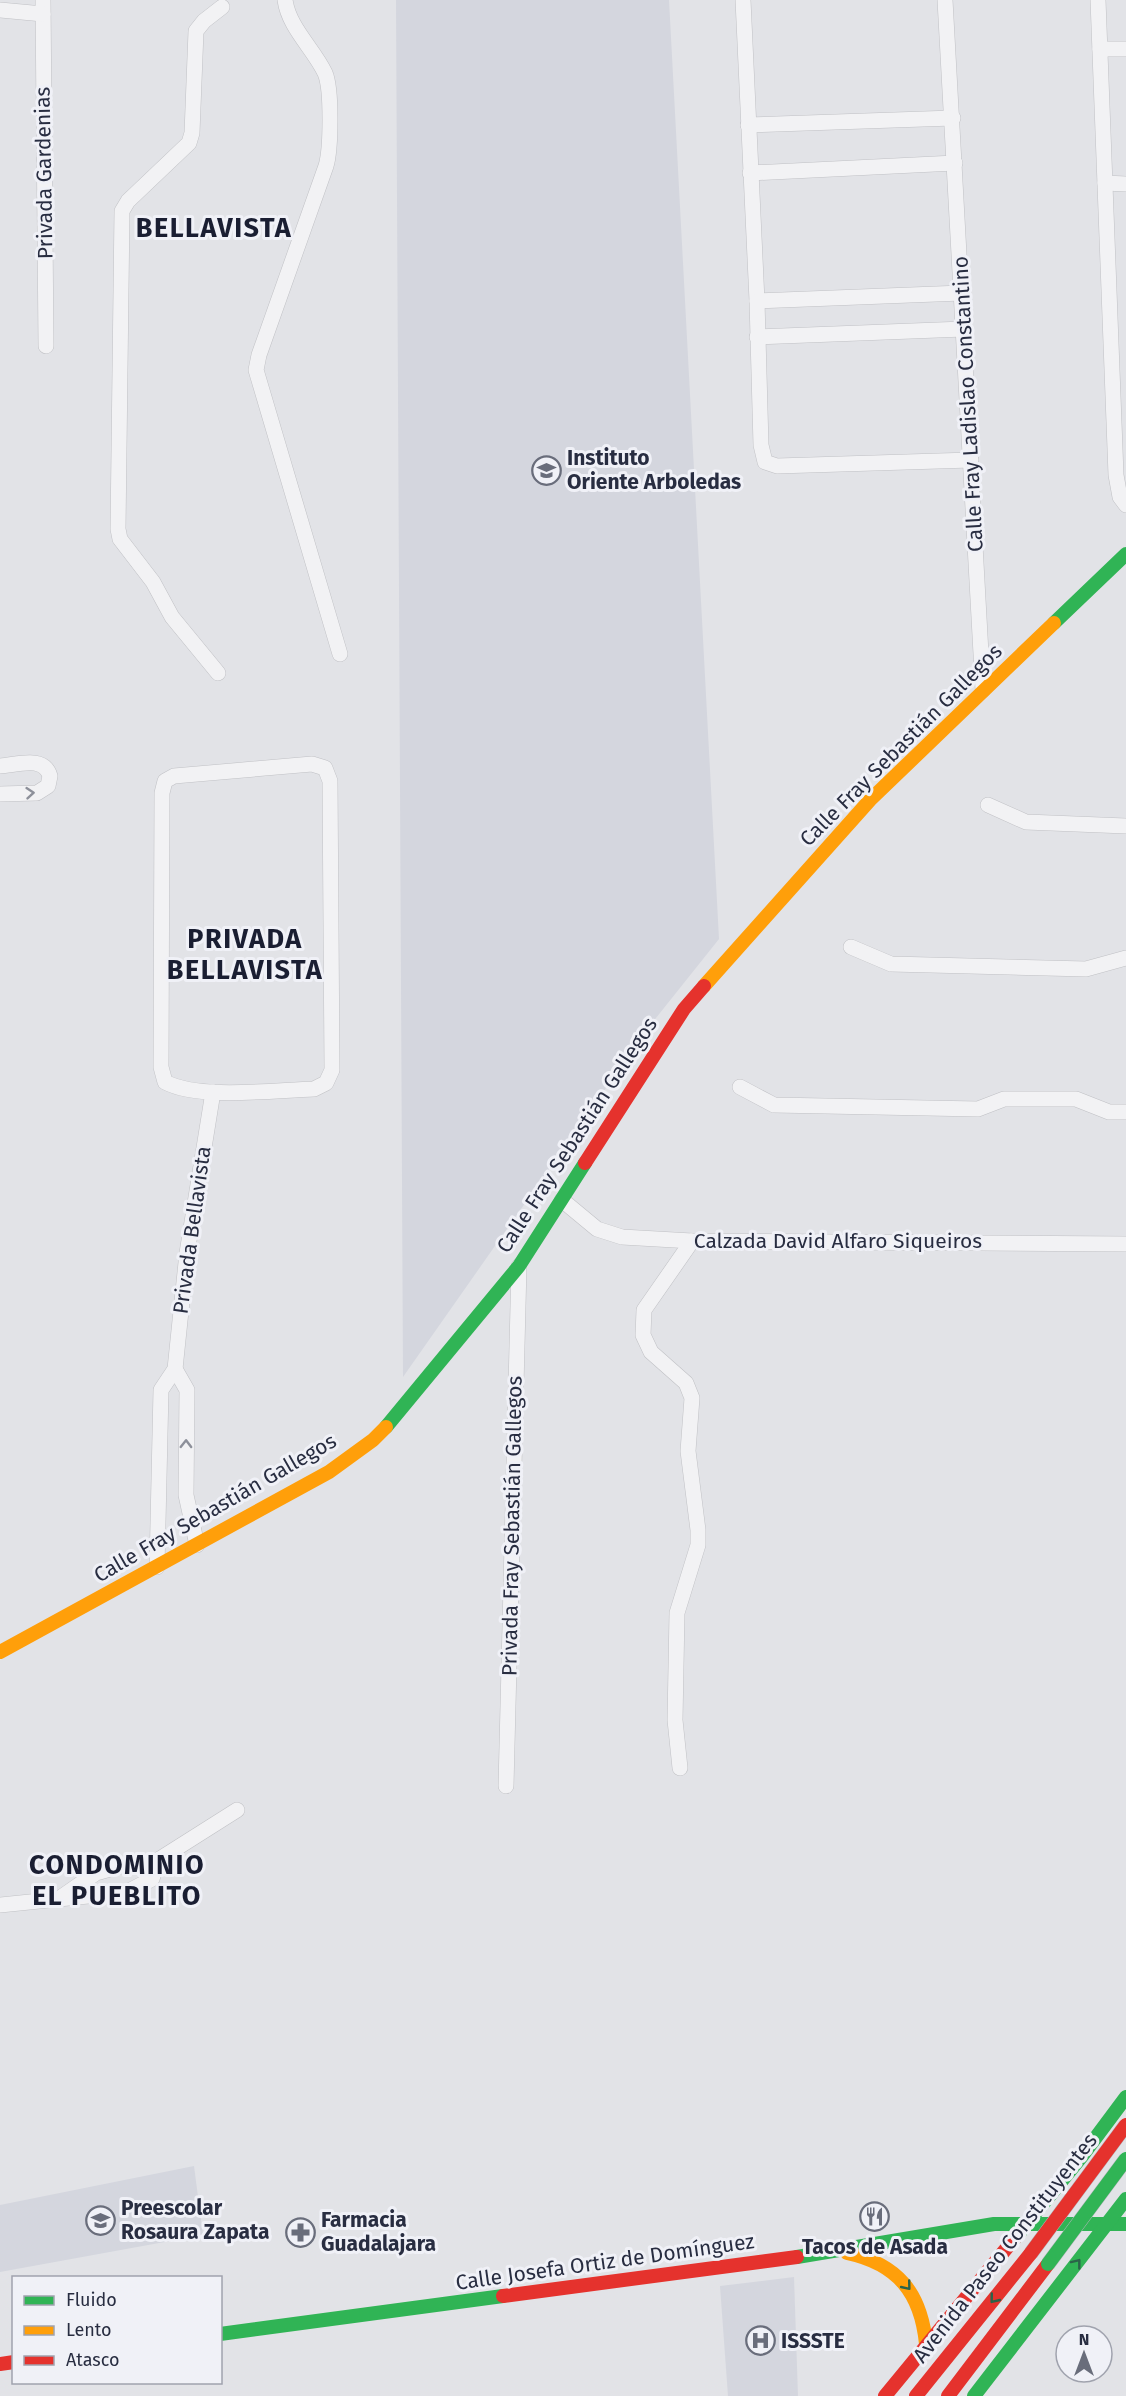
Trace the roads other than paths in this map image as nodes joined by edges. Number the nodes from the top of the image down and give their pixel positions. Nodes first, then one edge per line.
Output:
1 (285, 0) edge
2 (742, 0) edge
3 (945, 0) edge
4 (1098, 0) edge
5 (224, 2) edge
6 (43, 7) edge
7 (0, 10) edge
8 (1100, 49) junction
9 (1126, 49) edge
10 (953, 118) junction
11 (748, 125) junction
12 (955, 163) junction
13 (750, 173) junction
14 (1105, 183) junction
15 (1126, 184) edge
16 (962, 293) junction
17 (757, 301) junction
18 (964, 329) junction
19 (757, 336) junction
20 (1119, 339) edge
21 (46, 346) dead end
22 (971, 460) junction
23 (1121, 479) edge
24 (1126, 505) edge
25 (1126, 554) edge
26 (340, 654) dead end
27 (218, 673) dead end
28 (983, 690) junction
29 (0, 766) edge
30 (0, 794) edge
31 (988, 805) dead end
32 (1126, 826) edge
33 (852, 947) dead end
34 (1126, 958) edge
35 (740, 1088) dead end
36 (213, 1092) junction
37 (1126, 1113) edge
38 (562, 1200) junction
39 (692, 1240) junction
40 (1126, 1244) edge
41 (519, 1266) junction
42 (175, 1369) junction
43 (197, 1545) junction
44 (157, 1568) junction
45 (0, 1652) edge
46 (680, 1768) dead end
47 (506, 1786) dead end
48 (237, 1810) dead end
49 (158, 1860) junction
50 (60, 1898) junction
51 (0, 1905) edge
52 (1123, 2102) edge
53 (1126, 2126) edge
54 (1126, 2154) edge
55 (1082, 2156) junction
56 (1126, 2159) edge
57 (1125, 2201) edge
58 (1041, 2205) junction
59 (994, 2224) junction
60 (1108, 2224) junction
61 (1126, 2224) edge
62 (1025, 2225) junction
63 (838, 2252) junction
64 (222, 2334) edge
65 (926, 2344) junction
66 (885, 2396) edge
67 (916, 2396) edge
68 (948, 2396) edge
69 (974, 2396) edge

1 - 26 street
2 - 11 street
3 - 10 street, Calle Fray Ladislao Constantino
4 - 8 street
5 - 27 street
6 - 7 street
6 - 21 street, Privada Gardenias
8 - 9 street
8 - 14 street
10 - 11 street
10 - 12 street, Calle Fray Ladislao Constantino
11 - 13 street
12 - 13 street
12 - 16 street, Calle Fray Ladislao Constantino
13 - 17 street
14 - 15 street
14 - 20 street
16 - 17 street
16 - 18 street, Calle Fray Ladislao Constantino
17 - 19 street
18 - 19 street
18 - 22 street, Calle Fray Ladislao Constantino
19 - 22 street
20 - 23 street
22 - 28 street, Calle Fray Ladislao Constantino
23 - 24 street
25 - 28 main road, Calle Fray Sebastián Gallegos
28 - 38 main road, Calle Fray Sebastián Gallegos
30 -> 29 street
31 - 32 street
33 - 34 street
35 - 37 street
36 - 36 street
36 - 42 street, Privada Bellavista
38 - 39 street, Calzada David Alfaro Siqueiros
38 - 41 main road, Calle Fray Sebastián Gallegos
39 - 40 street, Calzada David Alfaro Siqueiros
39 - 46 street
41 - 43 main road, Calle Fray Sebastián Gallegos
41 - 47 street, Privada Fray Sebastián Gallegos
43 -> 42 street, Privada Bellavista
42 - 44 street, Privada Bellavista
43 - 44 main road, Calle Fray Sebastián Gallegos
44 - 45 main road, Calle Fray Sebastián Gallegos
48 - 49 street
49 - 50 street
49 - 50 street
50 - 51 street
52 - 53 main road
52 - 55 main road
53 -> 67 main road, Avenida Paseo Constituyentes, bridge
54 - 55 main road
55 - 58 main road
56 - 68 main road, Avenida Paseo Constituyentes, bridge
57 - 58 main road, Calle Josefa Ortiz de Domínguez
57 - 60 main road
58 - 59 main road, Calle Josefa Ortiz de Domínguez
58 - 62 main road
59 - 62 main road, Calle Josefa Ortiz de Domínguez
59 - 63 main road, Calle Josefa Ortiz de Domínguez
60 - 61 main road, Calle Josefa Ortiz de Domínguez
60 - 62 main road, Calle Josefa Ortiz de Domínguez
69 -> 60 main road
62 - 65 main road
63 - 64 main road, Calle Josefa Ortiz de Domínguez
63 -> 65 main road
65 - 66 main road

